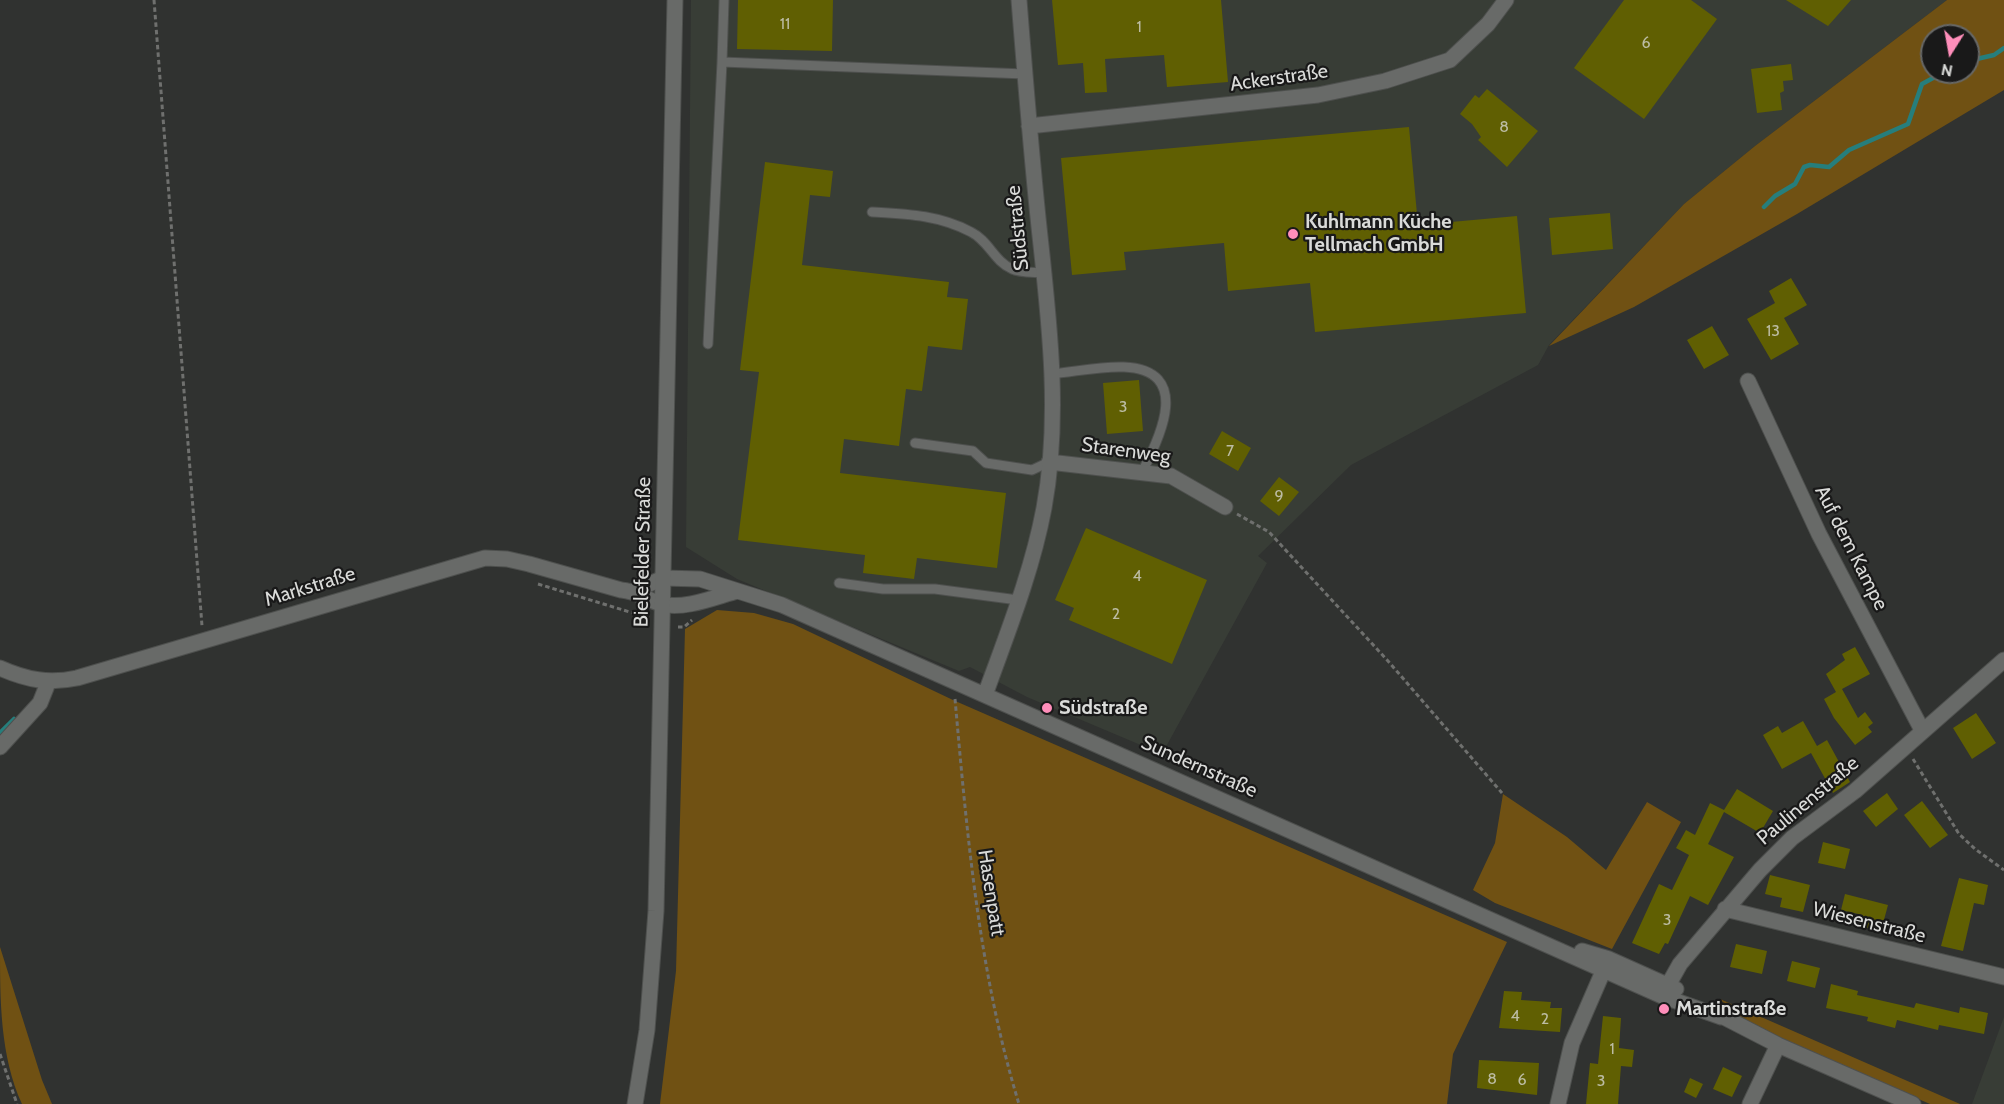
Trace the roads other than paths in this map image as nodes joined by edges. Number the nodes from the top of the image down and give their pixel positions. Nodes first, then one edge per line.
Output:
1 (675, 0) edge
2 (724, 0) edge
3 (1019, 0) edge
4 (1506, 0) edge
5 (722, 62) junction
6 (1024, 74) junction
7 (1029, 126) junction
8 (872, 212) dead end
9 (1044, 273) junction
10 (708, 344) dead end
11 (1050, 374) junction
12 (1748, 381) dead end
13 (915, 443) dead end
14 (1049, 462) junction
15 (1142, 472) junction
16 (1225, 507) road end
17 (663, 578) junction
18 (839, 583) dead end
19 (634, 591) junction
20 (737, 591) junction
21 (1018, 600) junction
22 (662, 604) junction
23 (2004, 660) edge
24 (0, 668) edge
25 (48, 683) junction
26 (985, 695) junction
27 (1922, 730) junction
28 (0, 747) edge
29 (1725, 909) junction
30 (1606, 964) junction
31 (2004, 977) edge
32 (1665, 990) junction
33 (1778, 1045) junction
34 (635, 1104) edge
35 (1558, 1104) edge
36 (1750, 1104) edge
37 (1913, 1104) edge

1 - 17 street, Bielefelder Straße
2 - 5 lane
3 - 6 street, Südstraße
4 - 7 street, Ackerstraße
5 - 6 lane
5 - 10 lane
6 - 7 street, Südstraße
7 - 9 street, Südstraße
8 - 9 lane
9 - 11 street, Südstraße
11 - 14 street, Südstraße
11 - 15 lane
12 - 27 street, Auf dem Kampe
13 - 14 lane
14 - 15 street, Starenweg
14 - 21 street, Südstraße
15 - 16 street, Starenweg
17 - 19 street
17 - 20 street, Sundernstraße
17 - 22 street, Bielefelder Straße
18 - 21 lane
19 - 22 street, Markstraße
19 - 25 street, Markstraße
20 - 22 street
20 - 26 street, Sundernstraße
21 - 26 street, Südstraße
22 - 34 street, Bielefelder Straße
23 - 27 street, Paulinenstraße
24 - 25 street, Markstraße
25 - 28 street
26 - 30 street, Sundernstraße
27 - 29 street, Paulinenstraße
29 - 31 street, Wiesenstraße
29 - 32 street, Paulinenstraße
30 - 32 street, Sundernstraße
30 - 35 street
32 - 33 street, Sundernstraße
33 - 36 street
33 - 37 street, Sundernstraße

